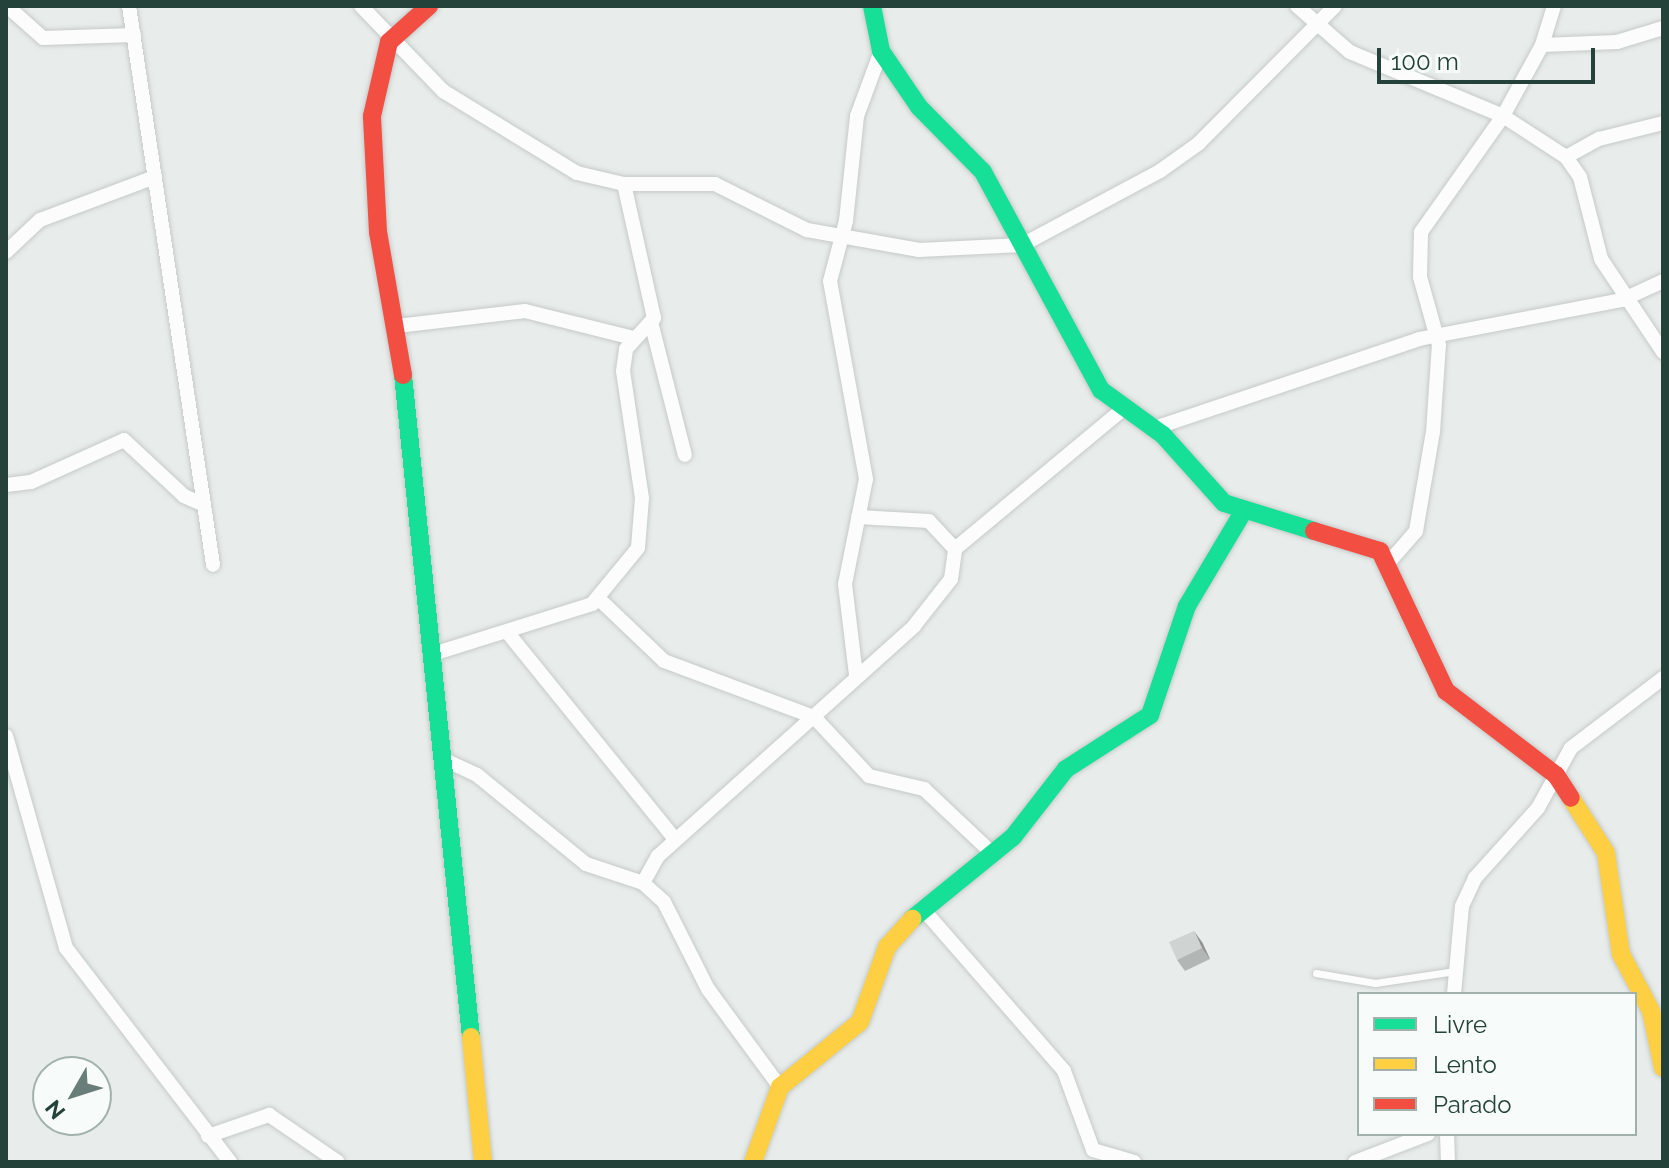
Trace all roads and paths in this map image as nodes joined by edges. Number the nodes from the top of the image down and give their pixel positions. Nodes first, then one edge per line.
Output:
1 (7, 6) edge
2 (129, 6) edge
3 (361, 6) edge
4 (429, 6) edge
5 (872, 6) edge
6 (1297, 6) edge
7 (1335, 6) edge
8 (1554, 6) edge
9 (1314, 22) junction
10 (1663, 28) edge
11 (134, 35) junction
12 (389, 42) junction
13 (1542, 45) junction
14 (881, 51) junction
15 (1503, 116) junction
16 (1663, 123) edge
17 (1566, 157) junction
18 (155, 177) junction
19 (624, 184) junction
20 (842, 236) junction
21 (1022, 245) junction
22 (6, 252) edge
23 (1663, 281) edge
24 (1622, 300) junction
25 (397, 326) junction
26 (652, 326) junction
27 (1437, 336) junction
28 (633, 338) junction
29 (1663, 352) edge
30 (1123, 409) junction
31 (1155, 428) junction
32 (685, 455) dead end
33 (6, 485) edge
34 (202, 504) junction
35 (858, 517) junction
36 (1236, 518) junction
37 (955, 549) junction
38 (1390, 561) junction
39 (213, 565) dead end
40 (600, 600) junction
41 (508, 633) junction
42 (436, 653) junction
43 (856, 675) junction
44 (1663, 678) edge
45 (814, 717) junction
46 (6, 736) edge
47 (447, 761) junction
48 (10, 764) edge
49 (1556, 775) junction
50 (675, 839) junction
51 (993, 854) junction
52 (643, 883) junction
53 (922, 908) junction
54 (1455, 971) junction
55 (1316, 973) dead end
56 (1454, 992) edge
57 (1663, 1068) edge
58 (780, 1087) junction
59 (208, 1136) junction
60 (1423, 1136) edge
61 (1447, 1136) edge
62 (1452, 1158) edge
63 (230, 1162) edge
64 (338, 1162) edge
65 (483, 1162) edge
66 (753, 1162) edge
67 (1134, 1162) edge
68 (1355, 1162) edge

1 - 11 street
2 - 11 street
3 - 12 street
4 - 12 street
5 - 14 street
6 - 9 street
7 - 9 street
8 - 13 street
9 - 15 street
9 - 21 street
10 - 13 street
11 - 18 street
12 - 19 street
12 - 25 street
13 - 15 street
14 - 20 street
14 - 21 street
15 - 17 street
15 - 27 street
16 - 17 street
17 - 24 street
18 - 22 street
18 - 34 street
19 - 20 street
19 - 26 street
20 - 21 street
20 - 35 street
21 - 30 street
23 - 24 street
24 - 27 street
24 - 29 street
25 - 28 street
25 - 42 street
26 - 28 street
26 - 32 street
27 - 31 street
27 - 38 street
28 - 40 street
30 - 31 street
30 - 37 street
31 - 36 street
33 - 34 street
34 - 39 street
35 - 37 street
35 - 43 street
36 - 38 street
36 - 51 street
37 - 43 street
38 - 49 street
40 - 41 street
40 - 45 street
41 - 42 street
41 - 50 street
42 - 47 street
43 - 45 street
44 - 49 street
45 - 50 street
45 - 51 street
46 - 48 street
47 - 52 street
47 - 65 street
48 - 59 street
49 - 54 street
49 - 57 street
50 - 52 street
51 - 53 street
52 - 58 street
53 - 58 street
53 - 67 street
54 - 55 lane
54 - 56 street
58 - 66 street
59 - 63 street
59 - 64 street
60 - 68 street
61 - 62 street

